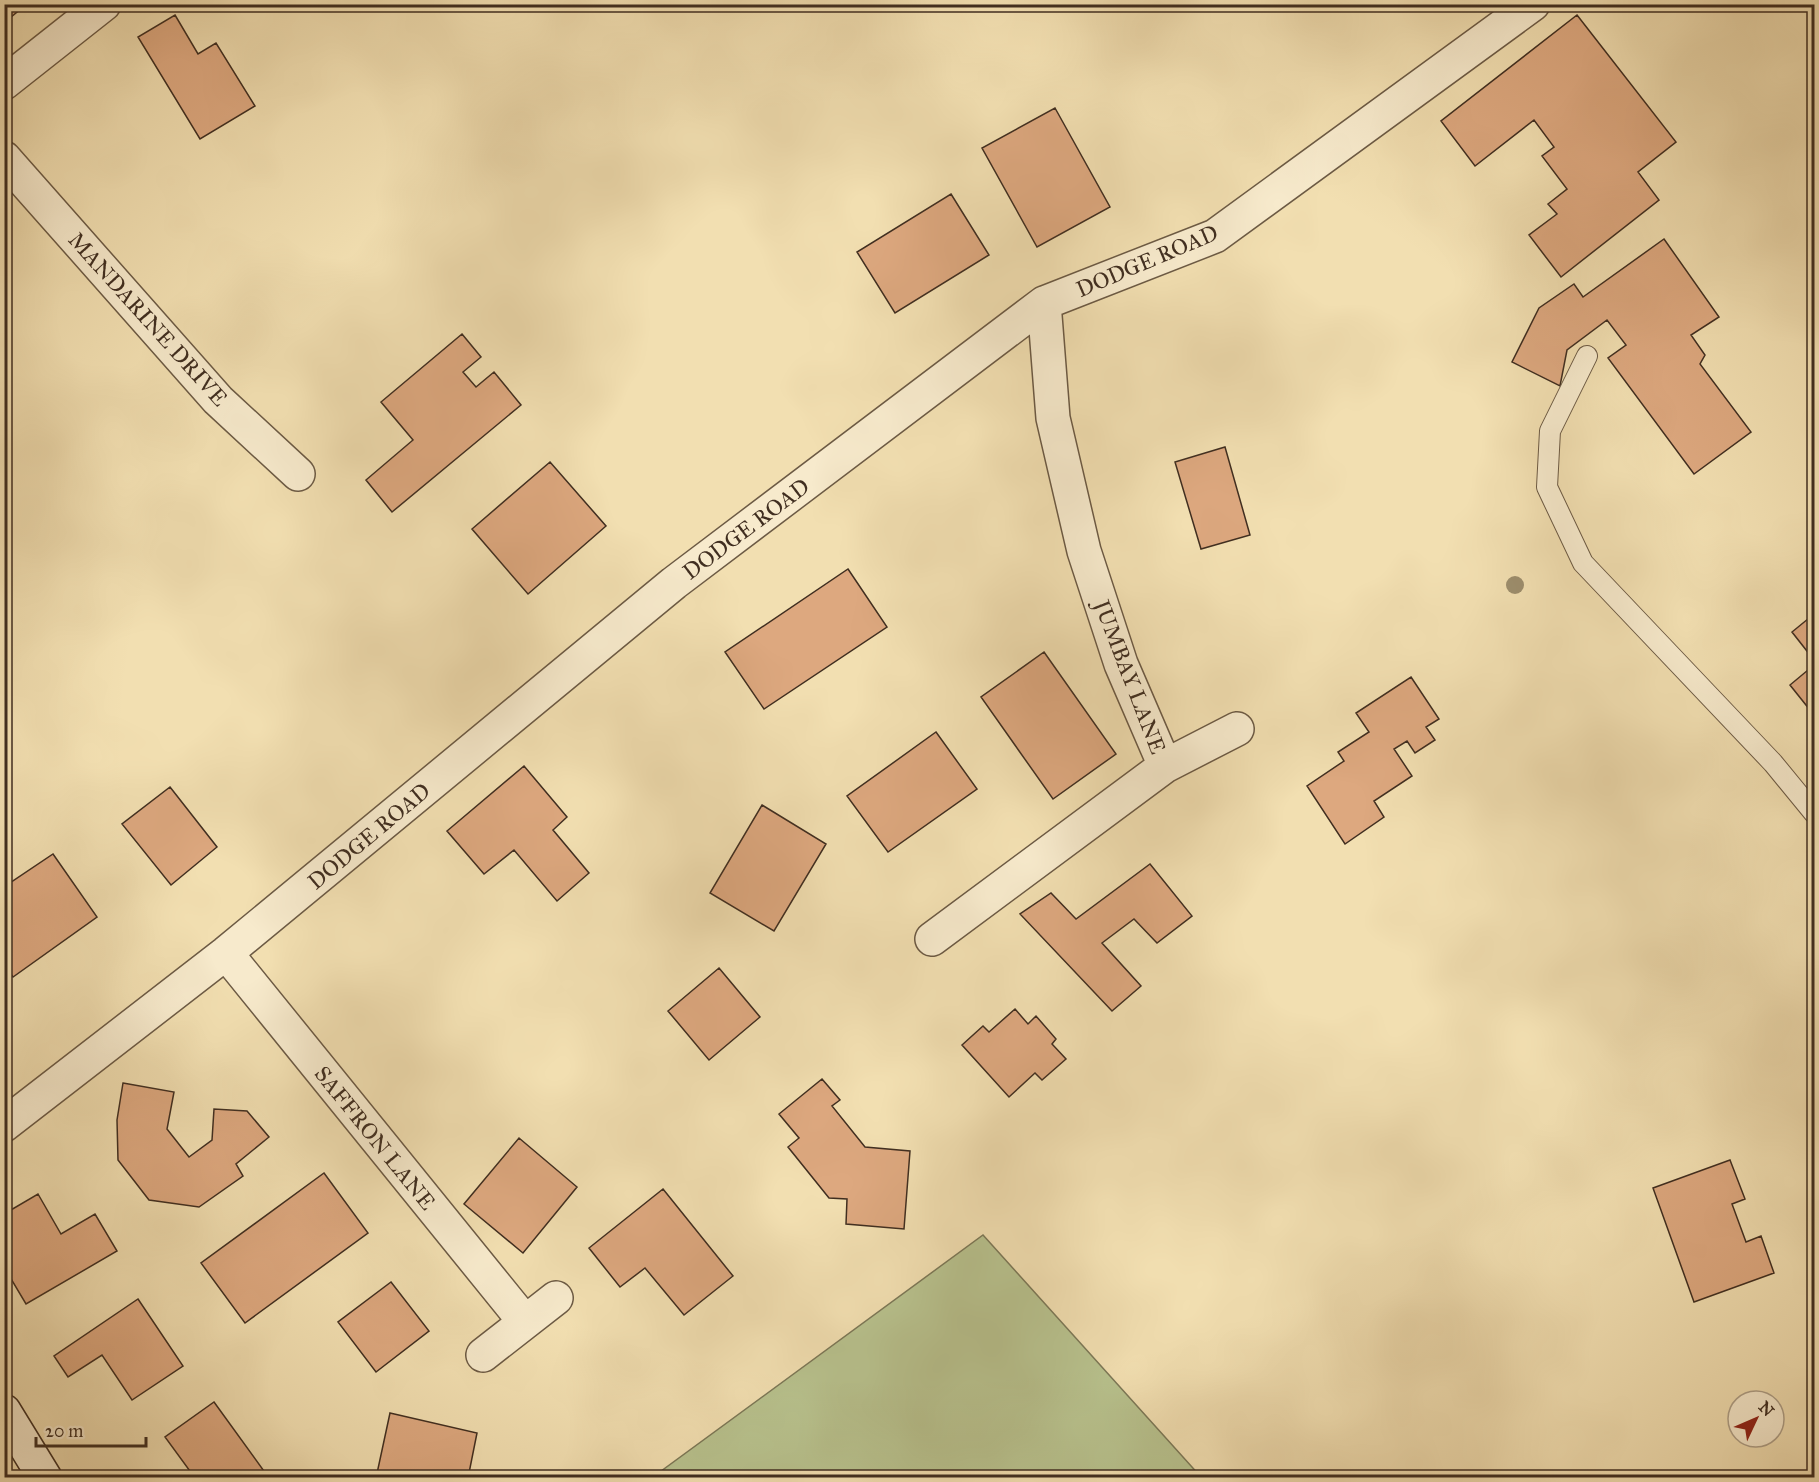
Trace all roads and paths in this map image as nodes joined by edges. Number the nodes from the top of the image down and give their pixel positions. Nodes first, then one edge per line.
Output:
1 (104, 4) edge
2 (1533, 4) edge
3 (4, 83) edge
4 (4, 158) edge
5 (1044, 303) junction
6 (1587, 356) dead end
7 (298, 474) dead end
8 (1237, 729) dead end
9 (1165, 766) junction
10 (1815, 813) edge
11 (932, 939) dead end
12 (226, 953) junction
13 (4, 1125) edge
14 (556, 1298) dead end
15 (525, 1322) junction
16 (483, 1355) dead end
17 (4, 1411) edge
18 (45, 1478) edge

1 - 3 street
2 - 5 street, DODGE ROAD
4 - 7 street, MANDARINE DRIVE
5 - 9 street, JUMBAY LANE
5 - 12 street, DODGE ROAD
6 - 10 lane
8 - 9 street
9 - 11 street, JUMBAY LANE
12 - 13 street, DODGE ROAD
12 - 15 street, SAFFRON LANE
14 - 15 street
15 - 16 street
17 - 18 street

